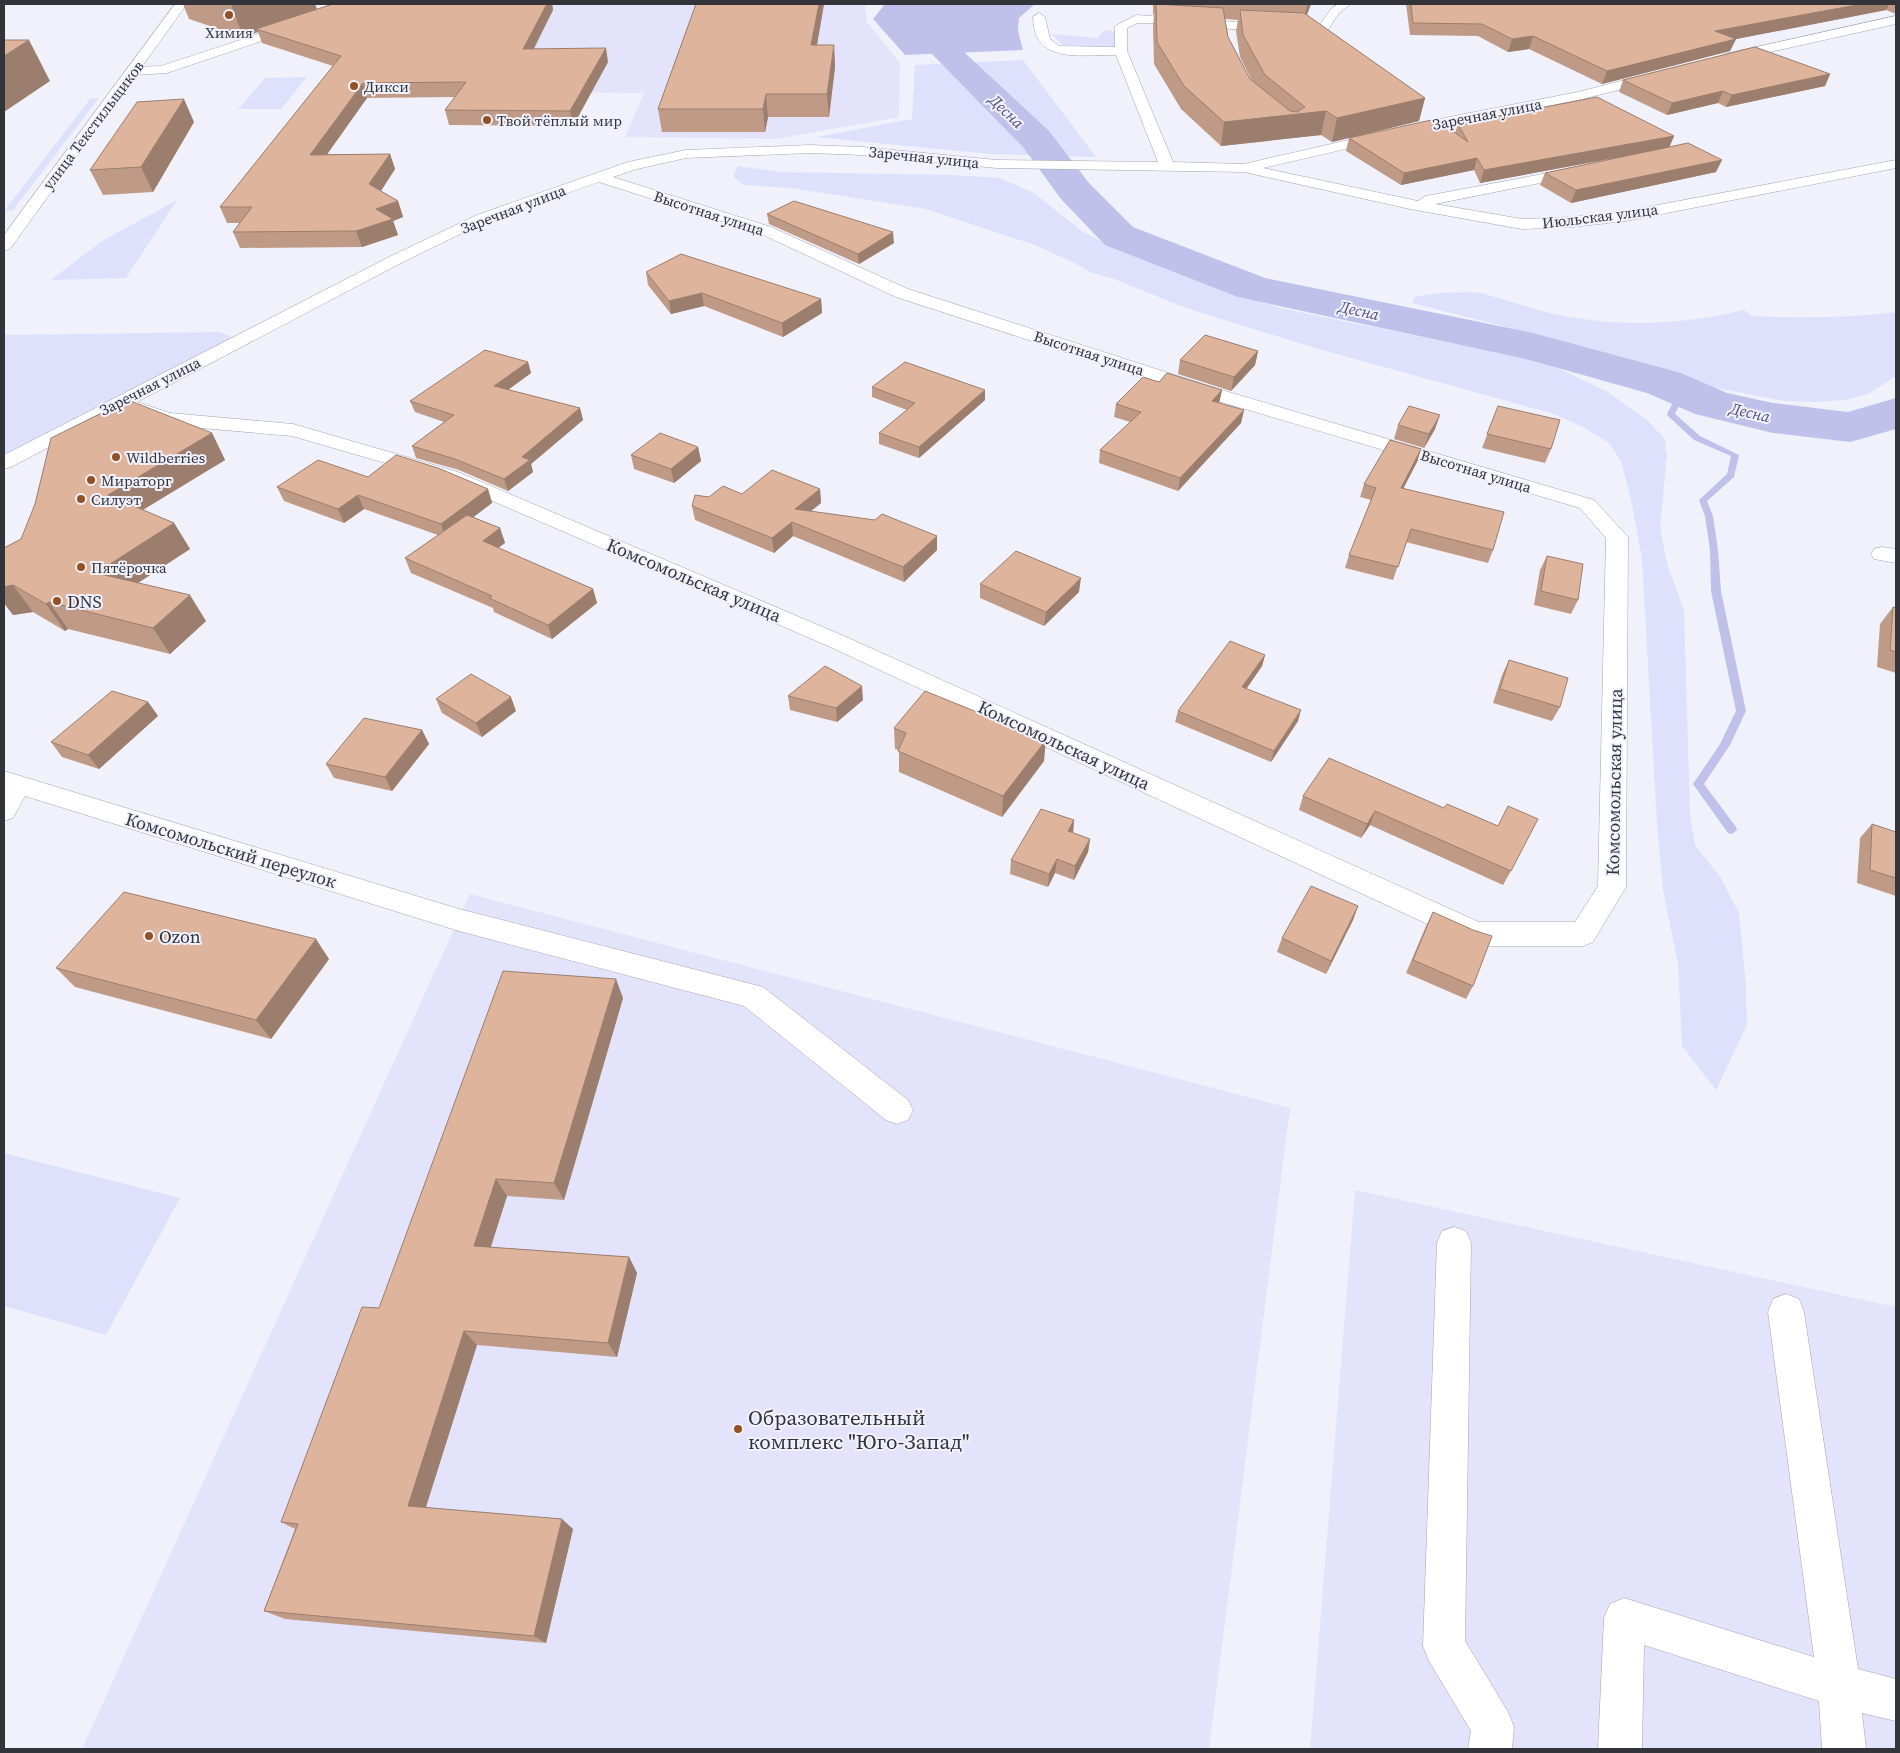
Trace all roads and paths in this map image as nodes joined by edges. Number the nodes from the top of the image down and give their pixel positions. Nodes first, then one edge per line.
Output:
1 (181, 4) edge
2 (361, 4) edge
3 (1345, 4) edge
4 (1039, 17) dead end
5 (1896, 20) edge
6 (1227, 24) junction
7 (1284, 28) edge
8 (1230, 41) edge
9 (1121, 51) junction
10 (1360, 59) edge
11 (1711, 62) edge
12 (134, 71) junction
13 (1673, 72) edge
14 (1431, 109) dead end
15 (1449, 121) junction
16 (1896, 164) edge
17 (1168, 168) junction
18 (1244, 168) junction
19 (1592, 169) edge
20 (600, 177) junction
21 (1410, 204) junction
22 (4, 246) edge
23 (120, 402) junction
24 (4, 463) edge
25 (1587, 504) joint
26 (11, 783) edge
27 (4, 811) edge
28 (897, 1110) dead end
29 (1454, 1243) dead end
30 (1786, 1312) dead end
31 (1839, 1686) junction
32 (1896, 1700) edge
33 (1490, 1749) edge
34 (1620, 1749) edge
35 (1844, 1749) edge

1 - 12 street, улица Текстильщиков
2 - 12 street
3 - 10 street
4 - 9 street
5 - 11 street
6 - 7 street
6 - 8 street
6 - 9 street
9 - 17 street
12 - 22 street, улица Текстильщиков
13 - 15 street, Заречная улица
14 - 15 street
15 - 18 street, Заречная улица
16 - 21 street, Июльская улица
17 - 18 street, Заречная улица
17 - 20 street, Заречная улица
18 - 21 street, Июльская улица
19 - 21 street
20 - 23 street, Заречная улица
20 - 25 street, Высотная улица
23 - 24 street, Заречная улица
23 - 25 street, Комсомольская улица
26 - 27 street
26 - 28 street, Комсомольский переулок
29 - 33 street
30 - 31 street
31 - 32 street
31 - 34 street
31 - 35 street

